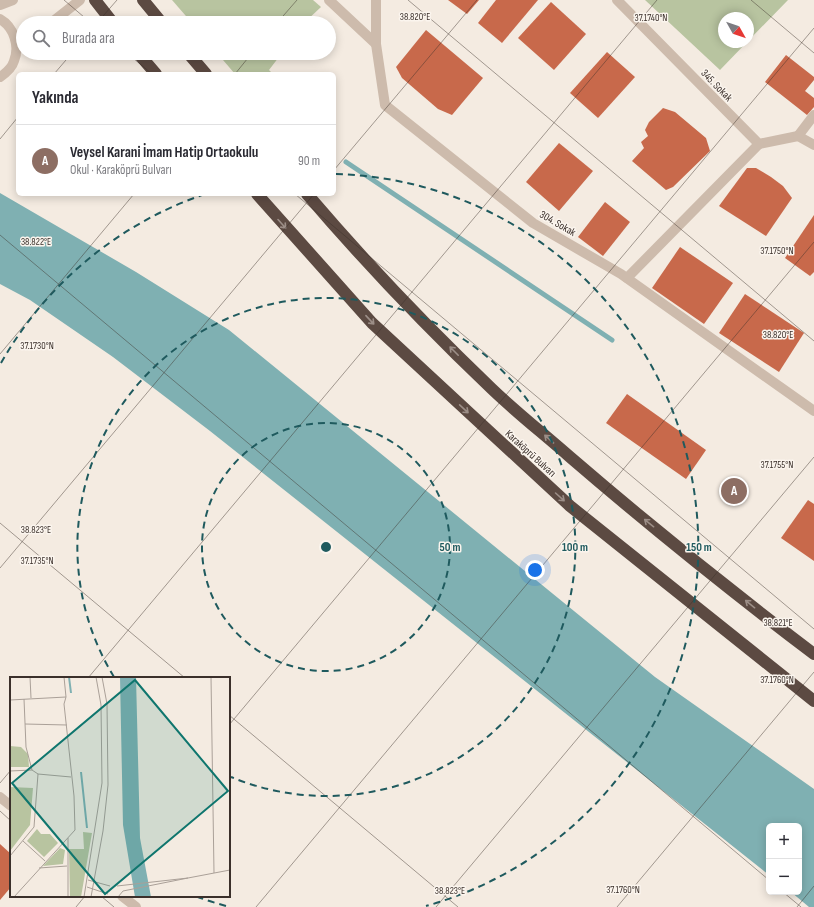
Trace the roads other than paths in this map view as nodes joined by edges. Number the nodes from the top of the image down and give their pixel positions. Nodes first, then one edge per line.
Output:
1 (13, 0) edge
2 (80, 0) edge
3 (94, 0) edge
4 (143, 0) edge
5 (329, 0) edge
6 (376, 0) edge
7 (617, 0) edge
8 (0, 5) edge
9 (60, 16) edge
10 (107, 16) edge
11 (156, 16) edge
12 (0, 19) edge
13 (16, 39) edge
14 (376, 44) junction
15 (16, 56) edge
16 (144, 60) edge
17 (194, 60) edge
18 (154, 72) edge
19 (204, 72) edge
20 (0, 77) edge
21 (814, 115) edge
22 (798, 136) junction
23 (759, 144) junction
24 (814, 145) edge
25 (259, 196) edge
26 (309, 196) edge
27 (627, 278) junction
28 (814, 410) edge
29 (814, 654) edge
30 (814, 701) edge
31 (0, 797) edge
32 (10, 805) edge
33 (123, 897) edge
34 (136, 907) edge

1 - 8 street
2 - 9 street
3 - 10 highway
4 - 11 highway
5 - 14 street
6 - 14 street, 304. Sokak
7 - 23 street, 345. Sokak
12 - 13 street
14 - 27 street, 304. Sokak
15 - 20 street
16 - 18 highway
17 - 19 highway
21 - 22 street
22 - 23 street
22 - 24 street
23 - 27 street
25 -> 30 highway, Karaköprü Bulvarı
29 -> 26 highway, Karaköprü Bulvarı
27 - 28 street, 304. Sokak
31 - 32 street
33 - 34 street

